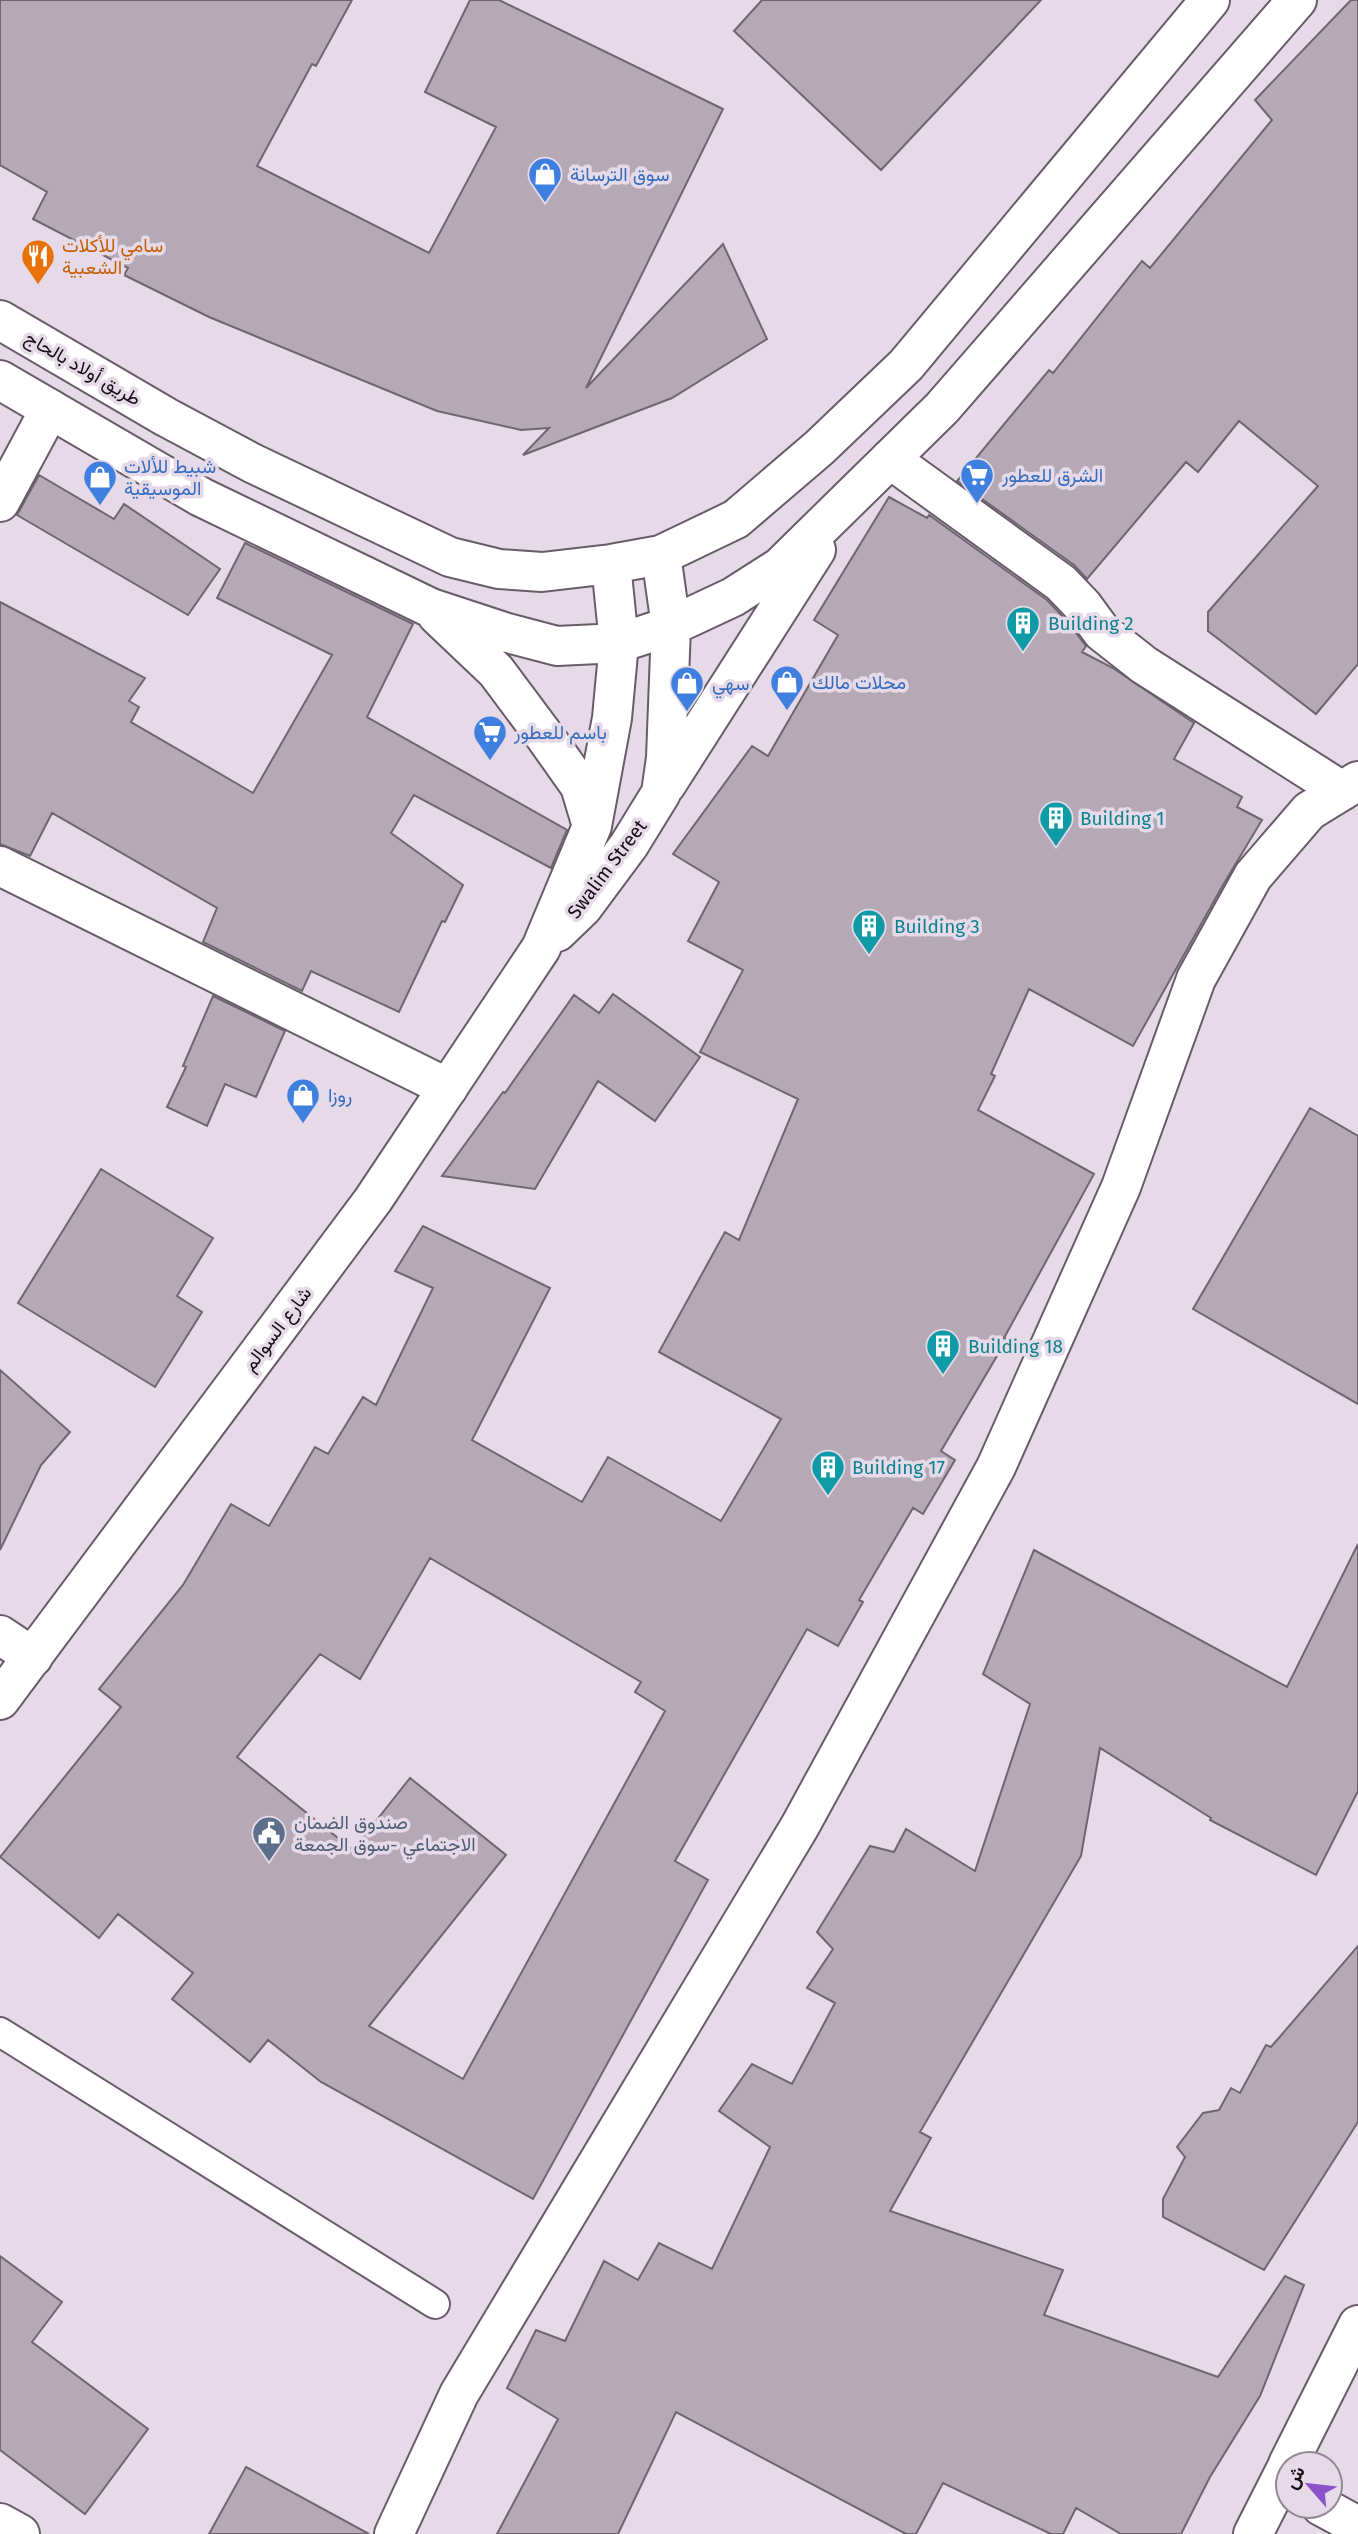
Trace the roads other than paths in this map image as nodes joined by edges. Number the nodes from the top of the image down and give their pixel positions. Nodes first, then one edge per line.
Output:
1 (1210, 0) edge
2 (1297, 0) edge
3 (0, 320) edge
4 (0, 380) edge
5 (50, 410) junction
6 (890, 459) junction
7 (848, 499) junction
8 (0, 502) edge
9 (661, 555) junction
10 (611, 564) junction
11 (431, 608) junction
12 (671, 626) junction
13 (620, 643) junction
14 (1350, 786) edge
15 (661, 793) junction
16 (592, 826) junction
17 (0, 866) edge
18 (541, 948) junction
19 (448, 1088) junction
20 (0, 1635) edge
21 (33, 1657) junction
22 (0, 1700) edge
23 (0, 2032) edge
24 (435, 2305) dead end
25 (1358, 2325) edge
26 (1298, 2450) edge
27 (1274, 2496) edge
28 (0, 2523) edge
29 (20, 2534) edge
30 (394, 2534) edge
31 (1253, 2534) edge

1 - 9 main road, طريق أولاد بالحاج
2 - 6 main road
3 - 10 main road, طريق أولاد بالحاج
4 - 5 main road
5 - 8 main road
5 - 11 main road
6 - 7 main road
6 - 14 main road
7 - 12 main road
7 - 15 main road
9 - 10 main road, طريق أولاد بالحاج
9 - 12 main road, Swalim Street
10 - 13 main road, Swalim Street
11 - 13 main road
11 - 16 main road
12 - 13 main road
12 - 15 main road, Swalim Street
13 - 16 main road, Swalim Street
14 - 30 main road
15 - 18 main road, Swalim Street
16 - 18 main road, Swalim Street
17 - 19 main road
18 - 19 main road, شارع السوالم
19 - 21 main road, شارع السوالم
20 - 21 main road
21 - 22 main road, شارع السوالم
23 - 24 lane
25 - 26 main road
27 - 31 main road
28 - 29 main road

